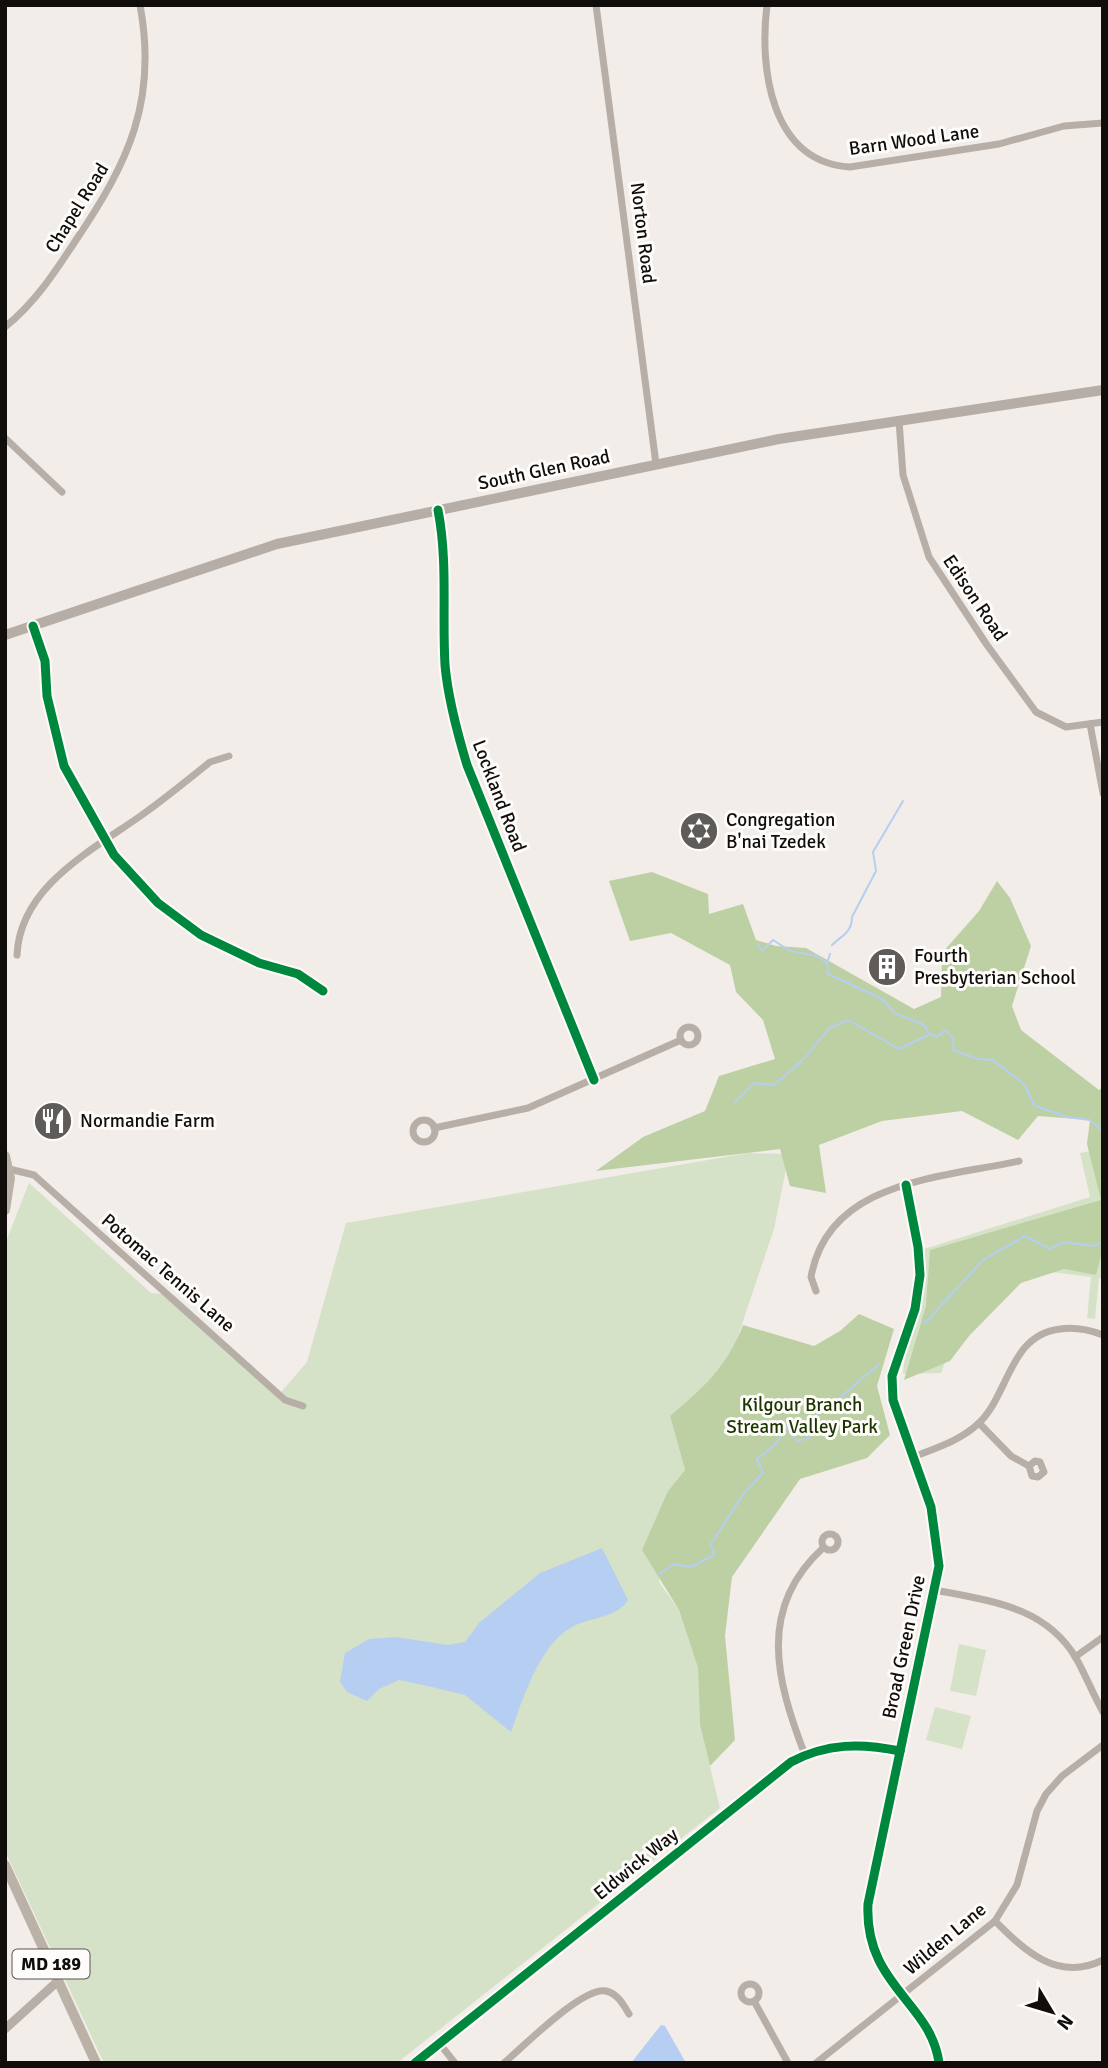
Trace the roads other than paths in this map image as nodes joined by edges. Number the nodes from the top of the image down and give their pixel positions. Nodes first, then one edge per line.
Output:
1 (140, 5) edge
2 (597, 5) edge
3 (768, 5) edge
4 (1103, 123) edge
5 (5, 327) edge
6 (1103, 390) edge
7 (899, 421) junction
8 (5, 438) edge
9 (656, 464) junction
10 (62, 492) dead end
11 (438, 510) junction
12 (33, 626) junction
13 (5, 635) edge
14 (1103, 722) edge
15 (1090, 724) junction
16 (229, 756) dead end
17 (1103, 793) edge
18 (104, 840) junction
19 (17, 955) dead end
20 (323, 991) dead end
21 (681, 1040) dead end
22 (594, 1080) junction
23 (434, 1128) dead end
24 (5, 1156) edge
25 (1019, 1161) dead end
26 (9, 1169) junction
27 (906, 1185) junction
28 (5, 1210) edge
29 (816, 1291) dead end
30 (1103, 1335) edge
31 (303, 1406) dead end
32 (979, 1423) junction
33 (913, 1457) junction
34 (1028, 1466) dead end
35 (823, 1548) dead end
36 (935, 1590) junction
37 (1103, 1637) edge
38 (1075, 1657) junction
39 (1103, 1712) edge
40 (1103, 1745) edge
41 (900, 1751) junction
42 (805, 1755) junction
43 (5, 1866) edge
44 (995, 1921) junction
45 (1103, 1960) edge
46 (58, 1981) junction
47 (901, 1997) junction
48 (754, 2001) dead end
49 (629, 2014) dead end
50 (5, 2029) edge
51 (439, 2043) junction
52 (96, 2063) edge
53 (415, 2063) edge
54 (455, 2063) edge
55 (504, 2063) edge
56 (788, 2063) edge
57 (816, 2063) edge
58 (939, 2063) edge

1 - 5 street, Chapel Road
2 - 9 street, Norton Road
3 - 4 street, Barn Wood Lane
6 - 7 main road, South Glen Road
7 - 9 main road, South Glen Road
7 - 15 street, Edison Road
8 - 10 street
9 - 11 main road, South Glen Road
11 - 12 main road, South Glen Road
11 - 22 street, Lockland Road
12 - 13 main road, South Glen Road
12 - 18 street
14 - 15 street, Edison Road
15 - 17 street
16 - 18 street
18 - 19 street
18 - 20 street
21 - 22 street
22 - 23 street
24 - 26 main road
25 - 27 street
26 - 28 main road
26 - 31 street, Potomac Tennis Lane
27 - 29 street
27 - 33 street, Broad Green Drive
30 - 32 street
32 - 33 street
32 - 34 street
33 - 36 street, Broad Green Drive
35 - 42 street
36 - 38 street
36 - 41 street, Broad Green Drive
37 - 38 street
38 - 39 street
40 - 44 street, Wilden Lane
41 - 42 street, Eldwick Way
41 - 47 street, Broad Green Drive
42 - 51 street, Eldwick Way
43 - 46 main road, MD 189
44 - 45 street
44 - 47 street, Wilden Lane
46 - 50 street
46 - 52 main road, MD 189
47 - 57 street, Wilden Lane
47 - 58 street, Broad Green Drive
48 - 56 street
49 - 55 street
51 - 53 street, Eldwick Way
51 - 54 street

